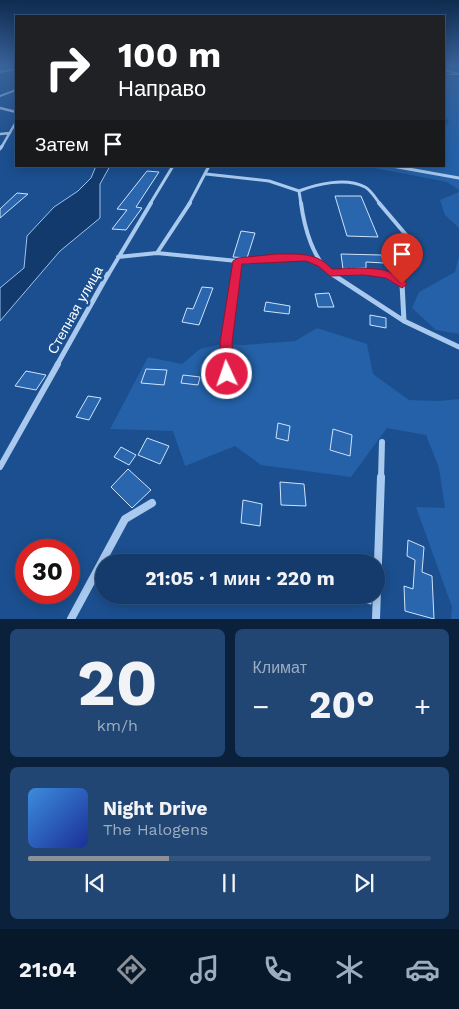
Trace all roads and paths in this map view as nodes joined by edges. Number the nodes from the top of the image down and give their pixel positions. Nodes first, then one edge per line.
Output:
1 (0, 108) edge
2 (15, 112) edge
3 (15, 124) edge
4 (10, 133) junction
5 (0, 134) edge
6 (0, 149) edge
7 (172, 167) edge
8 (209, 167) edge
9 (398, 167) edge
10 (206, 174) junction
11 (459, 178) edge
12 (299, 191) junction
13 (407, 236) dead end
14 (157, 253) junction
15 (118, 257) junction
16 (238, 261) junction
17 (321, 263) junction
18 (330, 273) junction
19 (404, 321) junction
20 (459, 347) edge
21 (227, 374) dead end
22 (382, 442) dead end
23 (0, 468) edge
24 (152, 503) dead end
25 (71, 619) edge
26 (376, 619) edge

1 - 2 street
3 - 4 street
4 - 5 street
4 - 6 street
7 - 15 street, Степная улица
8 - 10 street
9 - 11 street
10 - 12 street
10 - 14 street
12 - 13 street
12 - 17 street
14 - 15 street
14 - 16 street
15 - 23 street, Степная улица
16 - 17 street
16 - 21 street
17 - 18 street
18 - 19 street
18 - 19 street
19 - 20 street
22 - 26 street
24 - 25 street

